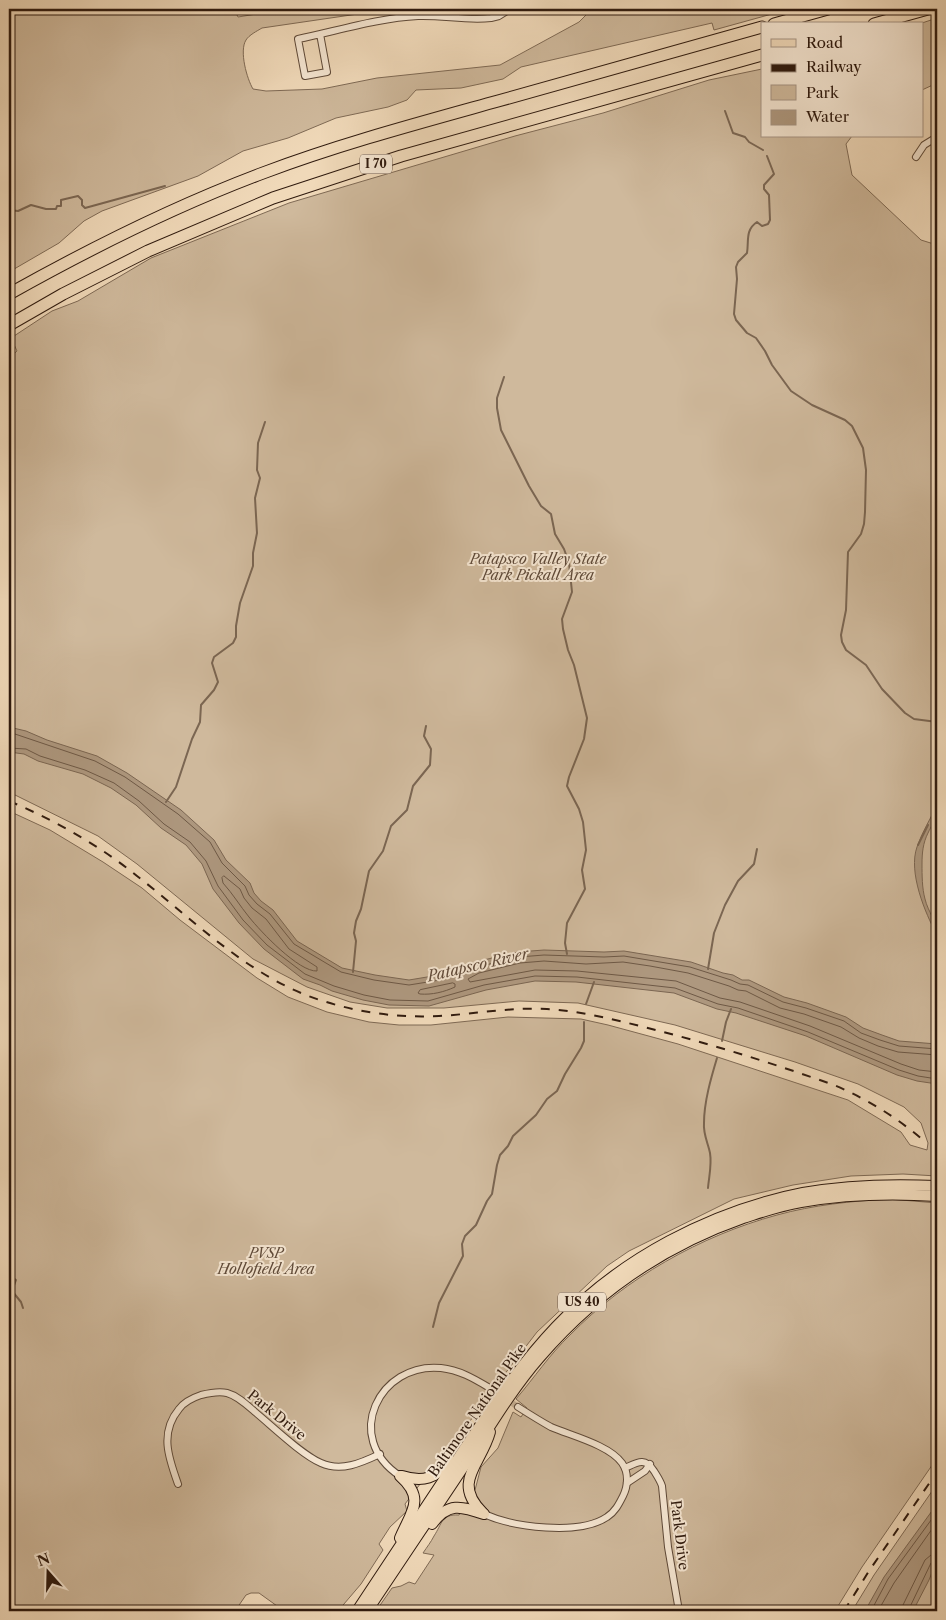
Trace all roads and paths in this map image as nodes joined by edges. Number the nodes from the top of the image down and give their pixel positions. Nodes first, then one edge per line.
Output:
1 (510, 9) edge
2 (828, 9) edge
3 (928, 9) edge
4 (781, 22) edge
5 (881, 22) edge
6 (761, 27) edge
7 (320, 34) junction
8 (761, 55) edge
9 (937, 136) edge
10 (916, 157) dead end
11 (9, 294) edge
12 (9, 325) edge
13 (937, 1186) edge
14 (937, 1196) edge
15 (488, 1386) tunnel mouth
16 (518, 1407) tunnel mouth
17 (494, 1421) junction
18 (473, 1436) junction
19 (380, 1454) junction
20 (650, 1464) junction
21 (625, 1468) junction
22 (400, 1476) junction
23 (627, 1483) junction
24 (178, 1484) dead end
25 (484, 1514) junction
26 (399, 1563) junction
27 (387, 1566) junction
28 (357, 1611) edge
29 (367, 1611) edge
30 (679, 1611) edge

1 - 7 street
2 - 4 highway
3 - 5 highway
6 - 11 highway, I 70
7 - 7 street
8 - 12 highway, I 70
9 - 10 street
13 - 18 main road, Baltimore National Pike / US 40
14 - 17 main road, Baltimore National Pike / US 40
15 - 19 street
16 - 21 street
17 - 25 main road
17 - 26 main road, Baltimore National Pike / US 40
18 - 22 main road
18 - 27 main road, Baltimore National Pike / US 40
19 - 22 street
19 - 24 street, Park Drive
20 - 21 street
20 - 23 street
20 - 30 street, Park Drive
21 - 23 street
22 - 27 main road
23 - 25 street
25 - 26 main road
26 - 29 main road, Baltimore National Pike / US 40
27 - 28 main road, Baltimore National Pike / US 40

